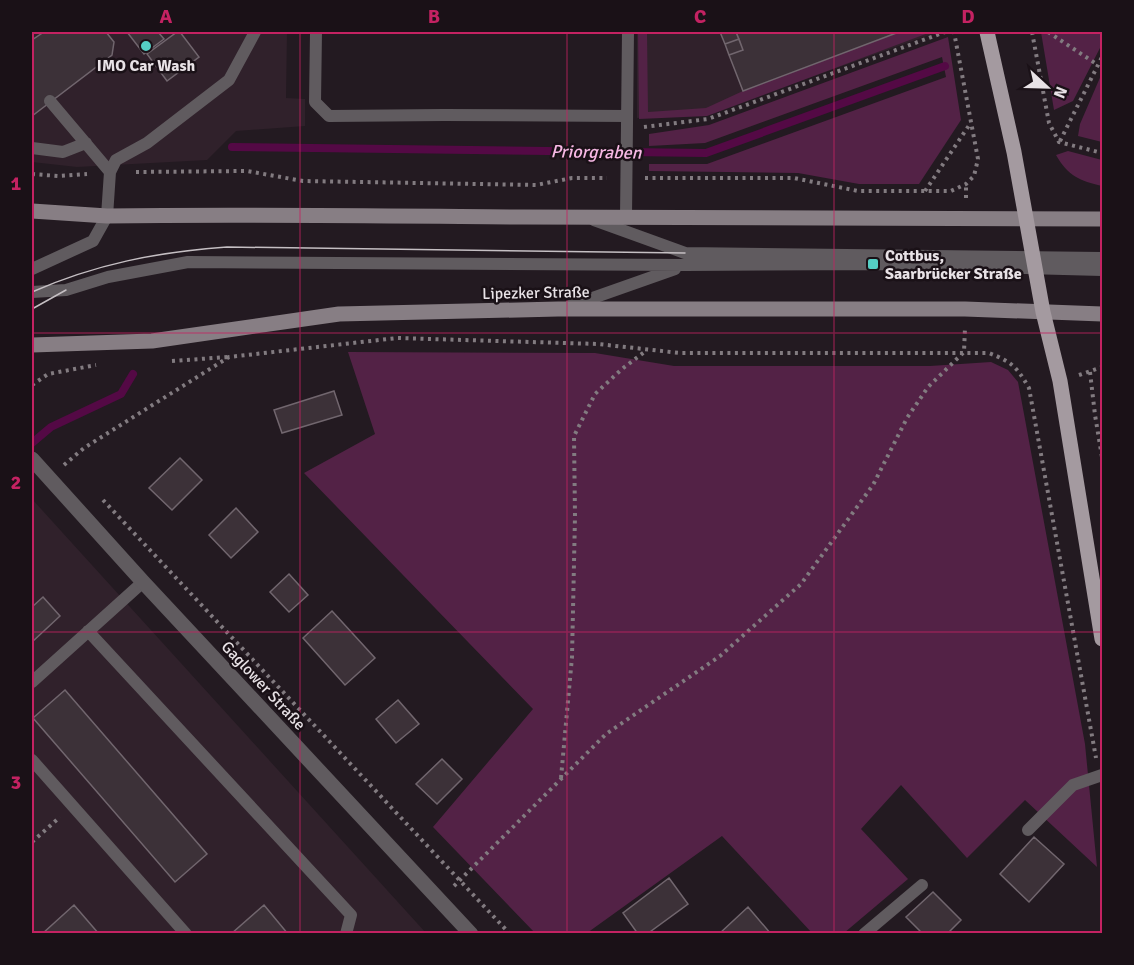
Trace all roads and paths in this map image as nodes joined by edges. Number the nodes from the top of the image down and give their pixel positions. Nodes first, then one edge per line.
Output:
1 (255, 32) edge
2 (316, 32) edge
3 (628, 32) edge
4 (945, 32) edge
5 (954, 32) edge
6 (987, 32) edge
7 (1032, 32) edge
8 (1048, 32) edge
9 (1102, 57) edge
10 (1098, 65) junction
11 (50, 101) dead end
12 (627, 122) junction
13 (970, 123) junction
14 (1059, 142) junction
15 (86, 143) junction
16 (32, 148) edge
17 (1102, 153) edge
18 (110, 172) junction
19 (32, 174) edge
20 (626, 178) junction
21 (966, 184) junction
22 (926, 191) junction
23 (966, 201) dead end
24 (32, 211) edge
25 (107, 216) junction
26 (626, 216) junction
27 (587, 217) junction
28 (1026, 219) junction
29 (1102, 219) edge
30 (1102, 258) edge
31 (1034, 263) junction
32 (685, 266) junction
33 (32, 269) edge
34 (1102, 270) edge
35 (32, 292) edge
36 (561, 310) junction
37 (1043, 312) junction
38 (1102, 314) edge
39 (965, 337) dead end
40 (32, 345) edge
41 (647, 349) junction
42 (964, 352) junction
43 (229, 357) junction
44 (166, 362) dead end
45 (102, 364) dead end
46 (1102, 367) edge
47 (1090, 372) junction
48 (1079, 375) dead end
49 (32, 385) edge
50 (1039, 385) dead end
51 (1029, 388) junction
52 (1102, 457) edge
53 (32, 460) edge
54 (64, 466) dead end
55 (103, 500) dead end
56 (143, 582) junction
57 (88, 631) junction
58 (1102, 639) edge
59 (34, 680) edge
60 (32, 760) edge
61 (1101, 776) edge
62 (561, 779) junction
63 (1102, 804) edge
64 (72, 806) junction
65 (1028, 830) dead end
66 (32, 842) edge
67 (460, 880) junction
68 (922, 885) dead end
69 (441, 901) junction
70 (186, 933) edge
71 (346, 933) edge
72 (471, 933) edge
73 (510, 933) edge
74 (864, 933) edge

1 - 18 lane
2 - 12 lane
3 - 12 lane
4 - 12 path
5 - 13 path
6 - 28 main road
7 - 14 path
8 - 10 path
9 - 10 path
10 - 14 path
11 - 15 lane
12 - 20 lane
13 - 21 path
13 - 22 path
14 - 17 path
15 - 16 lane
15 - 18 lane
18 - 19 path
18 - 20 path
18 - 25 lane
20 - 22 path
20 - 26 lane
21 - 22 path
21 - 23 path
24 - 25 main road
25 - 27 main road
25 - 33 lane
26 - 27 main road
26 - 28 main road
27 - 31 lane
28 - 29 main road
28 - 31 main road
30 - 31 lane
31 - 32 lane
31 - 34 lane
31 - 37 main road
32 - 35 lane
32 - 36 lane
36 - 37 main road, Lipezker Straße
36 - 40 main road, Lipezker Straße
37 - 38 main road, Lipezker Straße
37 - 58 main road
39 - 42 path
41 - 42 path
41 - 43 path
41 - 62 path
42 - 51 path
42 - 62 path
43 - 44 path
43 - 54 path
45 - 49 path
46 - 47 path
47 - 48 path
47 - 52 path
50 - 51 path
51 - 61 path
53 - 56 street, Gaglower Straße
55 - 67 path
56 - 57 lane
56 - 69 street, Gaglower Straße
57 - 59 lane
57 - 71 lane
60 - 64 lane
61 - 63 path
61 - 65 lane
62 - 67 path
64 - 66 path
64 - 70 lane
67 - 69 path
67 - 73 path
68 - 74 lane
69 - 72 street, Gaglower Straße

